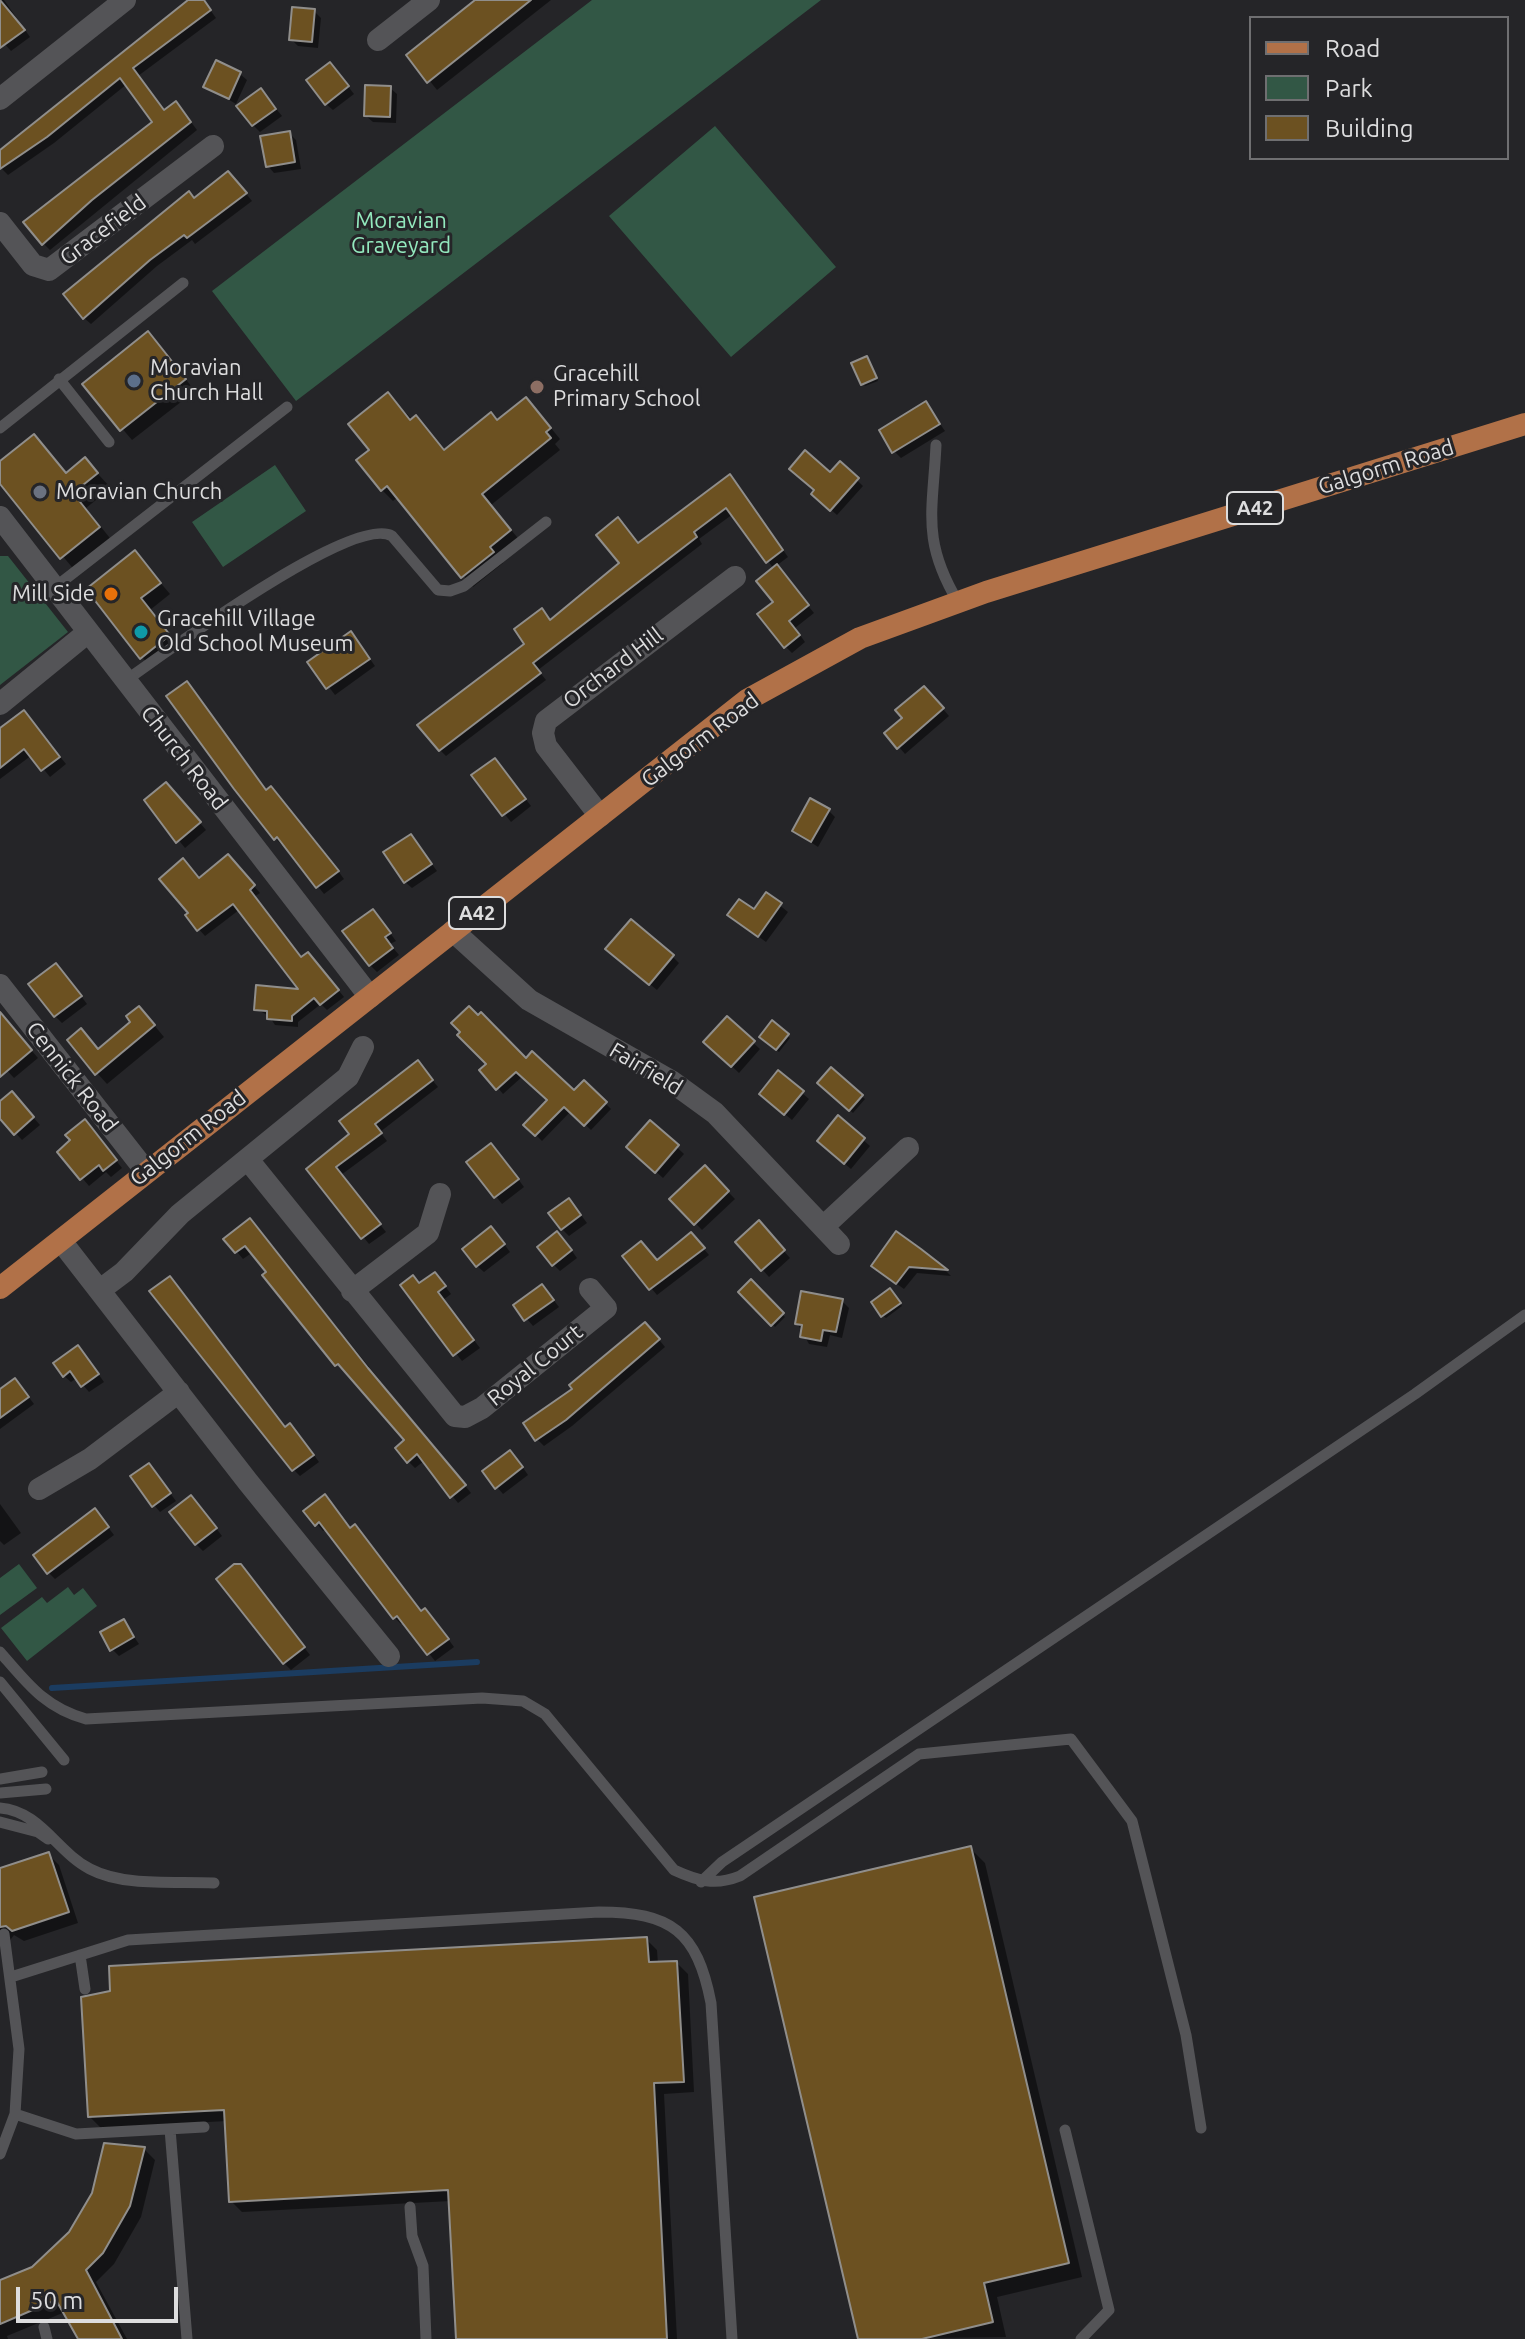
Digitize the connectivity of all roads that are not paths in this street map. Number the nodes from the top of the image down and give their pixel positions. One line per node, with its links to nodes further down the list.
1 (125, 0): 4 (street)
2 (429, 0): 3 (street)
3 (378, 40)
4 (0, 99)
5 (213, 146): 6 (street, Gracefield)
6 (0, 223)
7 (183, 283): 8 (lane)
8 (59, 379): 11 (lane); 12 (lane)
9 (287, 407): 17 (lane)
10 (1525, 424): 18 (main road, Galgorm Road / A42)
11 (0, 428)
12 (109, 442)
13 (936, 445): 18 (lane)
14 (0, 517): 17 (street, Church Road)
15 (546, 522): 20 (lane)
16 (735, 577): 22 (street, Orchard Hill)
17 (54, 589): 19 (street, Church Road)
18 (958, 602): 22 (main road, Galgorm Road / A42)
19 (87, 633): 20 (street, Church Road); 21 (street)
20 (124, 681): 25 (street, Church Road)
21 (0, 704)
22 (600, 816): 23 (main road, Galgorm Road / A42)
23 (453, 931): 25 (main road, Galgorm Road / A42); 31 (street, Fairfield)
24 (0, 985): 29 (street, Cennick Road)
25 (370, 997): 29 (main road, Galgorm Road / A42)
26 (363, 1047): 28 (street)
27 (908, 1148): 31 (street)
28 (249, 1161): 36 (street); 37 (street, Royal Court)
29 (145, 1170): 32 (main road, Galgorm Road / A42)
30 (440, 1194): 37 (street)
31 (823, 1227): 33 (street, Fairfield)
32 (61, 1241): 34 (main road, Galgorm Road / A42); 36 (street)
33 (839, 1244)
34 (0, 1288)
35 (590, 1289): 37 (street, Royal Court)
36 (100, 1290): 39 (street)
37 (352, 1291)
38 (1525, 1315): 52 (lane)
39 (179, 1392): 40 (street); 42 (street)
40 (39, 1489)
41 (0, 1652): 52 (lane)
42 (389, 1656)
43 (0, 1682): 44 (lane)
44 (64, 1760)
45 (42, 1772): 46 (lane)
46 (0, 1779)
47 (46, 1789): 48 (lane)
48 (0, 1793)
49 (0, 1808): 51 (lane)
50 (0, 1822): 51 (lane)
51 (59, 1846): 53 (lane)
52 (701, 1882): 60 (lane)
53 (214, 1883)
54 (4, 1934): 56 (lane)
55 (80, 1955): 56 (lane); 57 (lane); 67 (lane)
56 (11, 1977): 58 (lane)
57 (85, 1989)
58 (15, 2114): 61 (lane); 63 (lane)
59 (204, 2127): 61 (lane)
60 (1201, 2128)
61 (170, 2129): 65 (lane)
62 (1065, 2130): 68 (lane)
63 (0, 2154)
64 (410, 2207): 66 (lane)
65 (187, 2339)
66 (426, 2339)
67 (732, 2339)
68 (1081, 2339)

